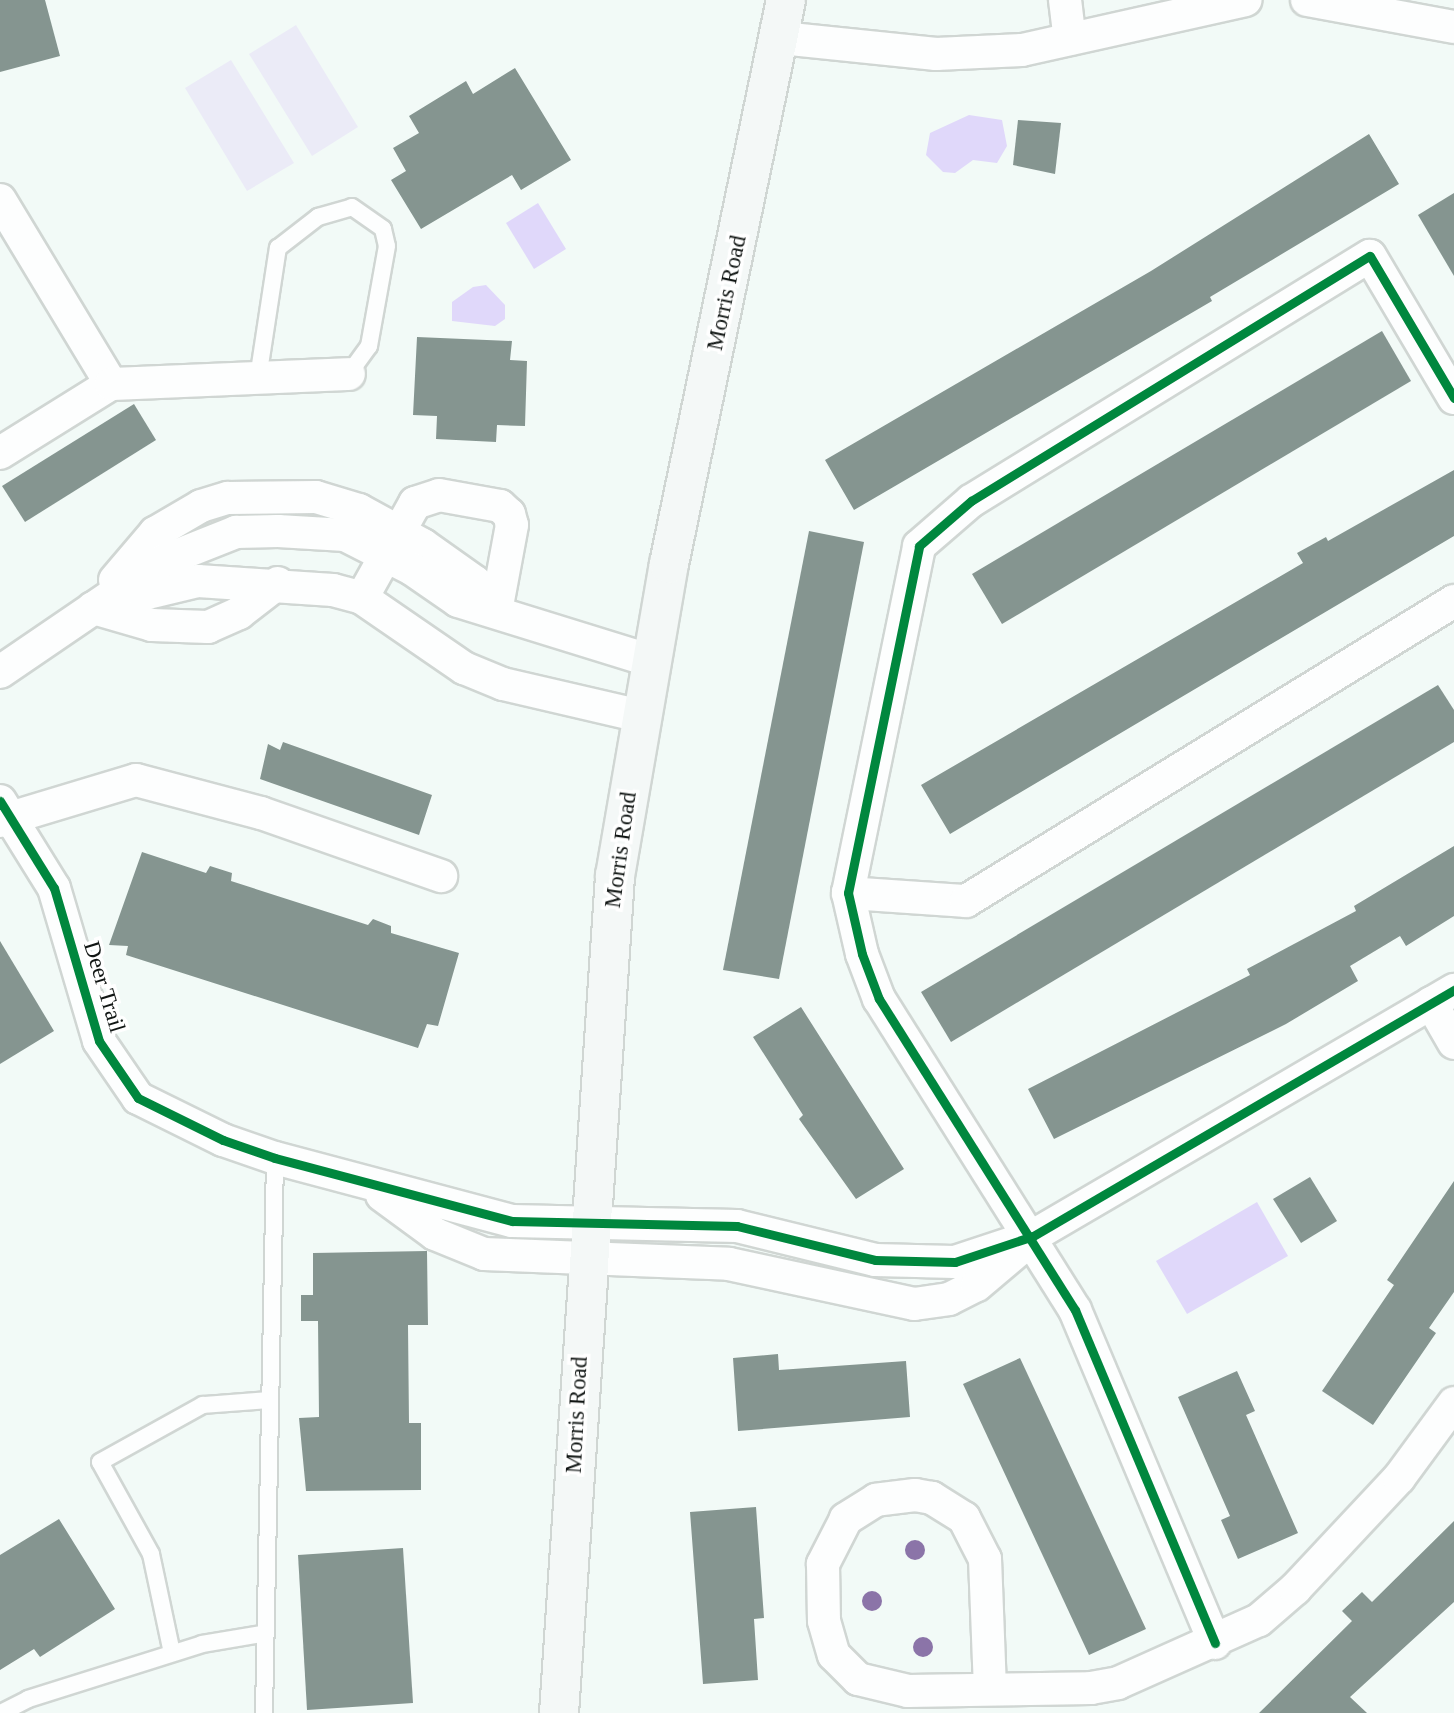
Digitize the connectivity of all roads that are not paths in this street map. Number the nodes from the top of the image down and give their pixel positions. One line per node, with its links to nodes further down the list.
1 (786, 0): 6 (street, Morris Road)
2 (1065, 0): 7 (street)
3 (1245, 0): 7 (street)
4 (1307, 0): 5 (street)
5 (1454, 27)
6 (781, 38): 7 (street); 20 (street, Morris Road)
7 (1070, 39)
8 (0, 200): 11 (street)
9 (349, 374): 10 (street); 10 (lane)
10 (258, 378): 11 (street)
11 (111, 384): 13 (street)
12 (1454, 398): 25 (street)
13 (0, 453)
14 (390, 541): 16 (street); 18 (street); 19 (street); 19 (street)
15 (278, 583): 16 (street); 18 (street); 18 (street)
16 (362, 598): 22 (street)
17 (1454, 601): 25 (street)
18 (91, 608): 21 (street)
19 (496, 611): 20 (street)
20 (652, 661): 22 (street, Morris Road)
21 (0, 672)
22 (641, 716): 30 (street, Morris Road)
23 (3, 813): 24 (street); 28 (street, Deer Trail)
24 (441, 876)
25 (848, 893): 31 (street)
26 (1443, 997): 27 (street); 31 (street)
27 (1454, 1042)
28 (275, 1158): 29 (street, Deer Trail); 33 (lane)
29 (364, 1182): 30 (street, Deer Trail); 32 (street)
30 (589, 1223): 31 (street, Deer Trail); 32 (street, Morris Road)
31 (1033, 1236): 32 (street); 36 (street)
32 (586, 1262): 41 (street, Morris Road)
33 (268, 1400): 35 (lane); 37 (lane)
34 (1454, 1403): 36 (street)
35 (262, 1634): 37 (lane); 40 (lane)
36 (1215, 1643): 38 (street)
37 (172, 1653): 39 (lane)
38 (990, 1689): 38 (street)
39 (2, 1713)
40 (264, 1713)
41 (559, 1713)

